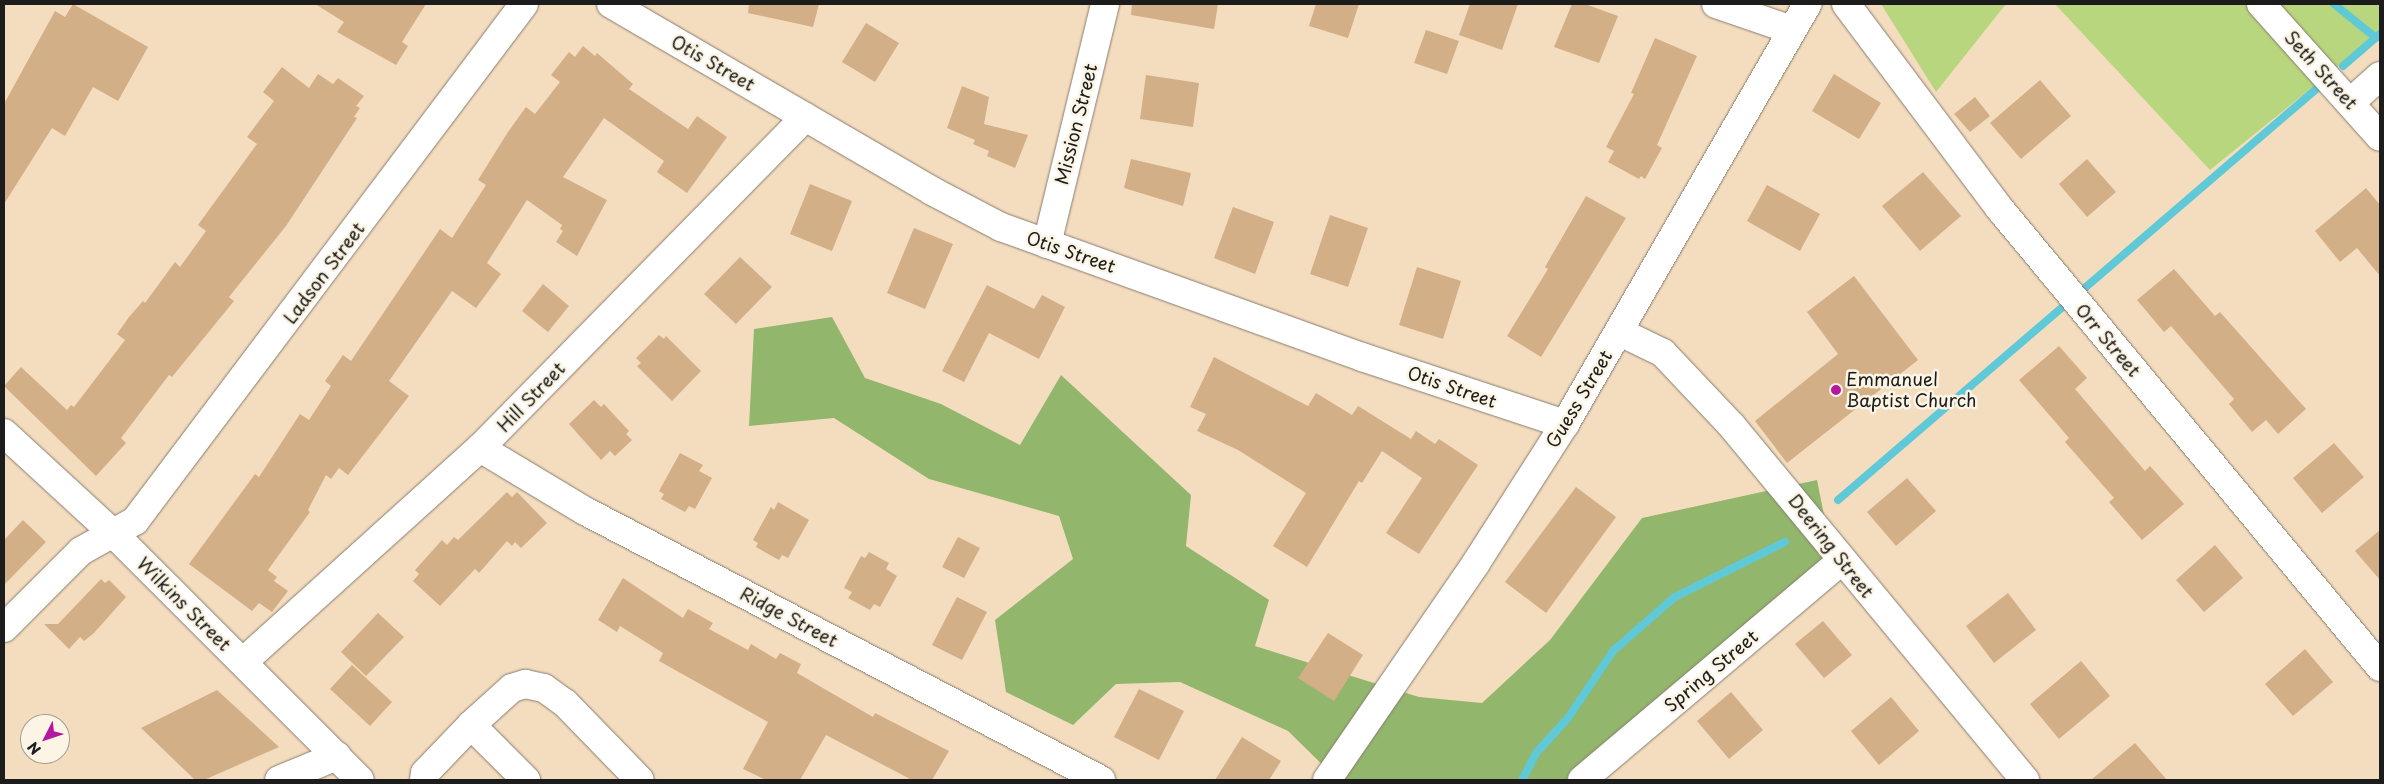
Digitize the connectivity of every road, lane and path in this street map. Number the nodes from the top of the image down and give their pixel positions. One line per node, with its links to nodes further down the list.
1 (524, 4): 18 (street, Ladson Street)
2 (611, 4): 11 (street, Otis Street)
3 (1105, 4): 13 (street, Mission Street)
4 (1716, 4): 8 (street)
5 (1807, 4): 8 (street, Guess Street)
6 (1846, 4): 22 (street, Orr Street)
7 (2261, 4): 10 (street, Seth Street)
8 (1792, 30): 14 (street, Guess Street)
9 (2380, 76): 10 (street)
10 (2351, 102): 12 (street, Seth Street)
11 (805, 117): 13 (street, Otis Street); 17 (street, Hill Street)
12 (2380, 137)
13 (1047, 244): 15 (street, Otis Street)
14 (1620, 332): 15 (street, Guess Street); 19 (street, Deering Street)
15 (1565, 424): 31 (street, Guess Street)
16 (4, 433): 18 (street, Wilkins Street)
17 (480, 448): 21 (street, Hill Street); 30 (street, Ridge Street)
18 (115, 535): 20 (street, Ladson Street); 21 (street, Wilkins Street)
19 (1841, 561): 32 (street, Spring Street); 33 (street, Deering Street)
20 (4, 628)
21 (243, 662): 24 (street, Wilkins Street)
22 (2380, 667)
23 (471, 725): 27 (street); 28 (street); 29 (street)
24 (336, 756): 25 (street); 26 (street, Wilkins Street)
25 (279, 780)
26 (360, 780)
27 (424, 780)
28 (526, 780)
29 (640, 780)
30 (1101, 780)
31 (1327, 780)
32 (1582, 780)
33 (2025, 780)

